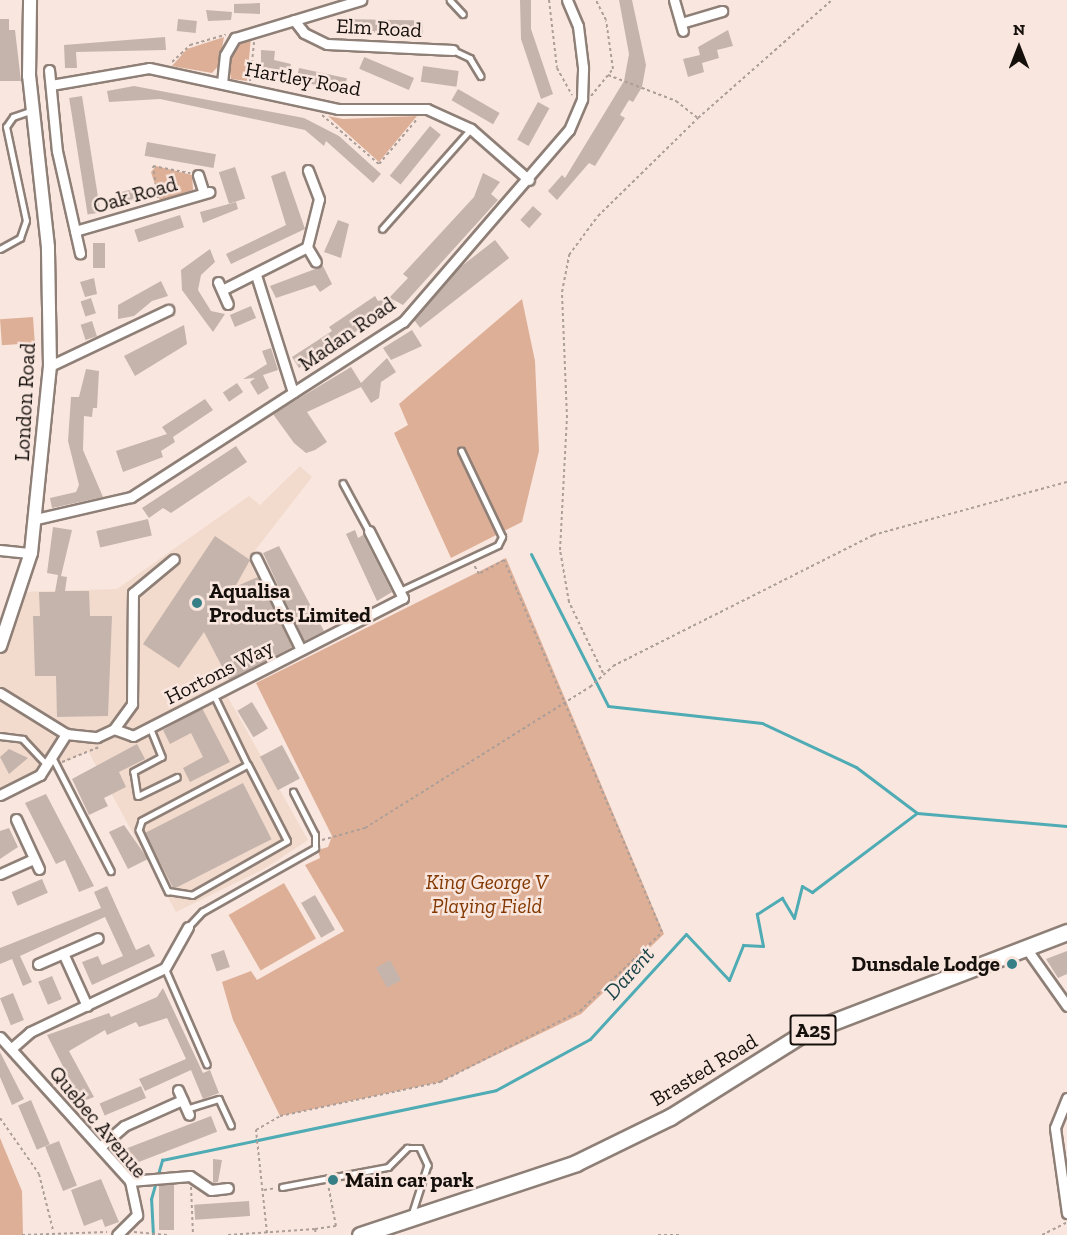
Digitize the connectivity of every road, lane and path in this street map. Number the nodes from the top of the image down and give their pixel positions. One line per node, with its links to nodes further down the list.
1 (30, 0): 25 (street, London Road)
2 (361, 0): 11 (street)
3 (450, 0): 10 (lane)
4 (549, 0): 22 (path)
5 (567, 0): 22 (street, Madan Road)
6 (596, 0): 17 (path)
7 (674, 0): 9 (street)
8 (832, 0): 26 (path)
9 (722, 11)
10 (463, 14)
11 (294, 20): 12 (street); 14 (street, Elm Road)
12 (255, 30): 13 (street); 21 (path)
13 (245, 33): 16 (path); 19 (street)
14 (453, 50): 18 (lane)
15 (49, 70): 20 (street)
16 (170, 71): 19 (street, Hartley Road); 20 (street, Hartley Road)
17 (608, 75): 22 (path); 26 (path)
18 (481, 76)
19 (222, 83): 21 (street, Hartley Road)
20 (51, 85): 28 (street)
21 (249, 89): 23 (street, Hartley Road)
22 (582, 99): 32 (street, Madan Road)
23 (306, 102): 24 (street, Hartley Road); 24 (path)
24 (427, 109): 27 (street, Hartley Road)
25 (32, 111): 29 (street, London Road); 37 (lane)
26 (698, 118): 59 (path)
27 (471, 129): 32 (street, Hartley Road); 34 (lane)
28 (57, 151): 29 (street); 35 (street)
29 (36, 156): 43 (street, London Road)
30 (308, 170): 36 (street)
31 (198, 176): 33 (street, Oak Road); 33 (path)
32 (529, 180): 44 (street, Madan Road)
33 (160, 207): 35 (street, Oak Road)
34 (382, 229)
35 (75, 231): 38 (street)
36 (307, 247): 39 (street); 40 (street)
37 (0, 249)
38 (80, 254)
39 (316, 262)
40 (256, 275): 41 (street); 44 (street)
41 (228, 303)
42 (168, 310): 43 (street)
43 (50, 366): 48 (street, London Road)
44 (293, 392): 48 (street, Madan Road)
45 (461, 451): 54 (lane)
46 (1067, 482): 59 (path)
47 (343, 483): 49 (lane)
48 (36, 519): 51 (street, London Road)
49 (369, 531): 55 (street)
50 (0, 550): 51 (street)
51 (30, 553): 56 (street, London Road)
52 (256, 558): 58 (street)
53 (174, 559): 64 (street)
54 (471, 559): 55 (lane); 62 (path)
55 (402, 594): 58 (street, Hortons Way)
56 (5, 622): 57 (street, London Road)
57 (0, 646)
58 (301, 650): 61 (street, Hortons Way)
59 (603, 673): 62 (path)
60 (0, 693): 65 (street)
61 (214, 695): 63 (street, Hortons Way); 69 (lane)
62 (565, 703): 74 (path); 102 (path)
63 (150, 727): 64 (street, Hortons Way); 70 (lane)
64 (114, 729): 65 (street, Hortons Way)
65 (66, 734): 68 (street)
66 (0, 736): 68 (lane)
67 (110, 743): 68 (path)
68 (52, 763): 72 (street); 77 (lane)
69 (248, 765): 69 (lane)
70 (177, 777)
71 (293, 792): 74 (lane)
72 (0, 795)
73 (16, 819): 75 (street)
74 (317, 842): 79 (lane)
75 (34, 859): 76 (street); 78 (street)
76 (39, 869)
77 (111, 871)
78 (0, 874)
79 (188, 927): 85 (street)
80 (1067, 932): 82 (main road, Brasted Road / A25)
81 (98, 938): 83 (street)
82 (1026, 948): 87 (street); 104 (main road, Brasted Road / A25)
83 (63, 953): 84 (street); 86 (street)
84 (38, 964)
85 (165, 968): 86 (street); 90 (lane)
86 (87, 1006): 89 (street)
87 (1067, 1006)
88 (0, 1037): 89 (street, Quebec Avenue)
89 (13, 1047): 96 (street, Quebec Avenue)
90 (207, 1064)
91 (178, 1090): 93 (street)
92 (1067, 1098): 103 (street)
93 (186, 1108): 95 (lane); 96 (street)
94 (0, 1118): 107 (path)
95 (231, 1125)
96 (100, 1147): 99 (street, Quebec Avenue)
97 (190, 1176): 99 (street); 101 (street); 112 (path)
98 (327, 1179): 100 (lane); 104 (lane); 106 (path)
99 (130, 1181): 108 (street, Quebec Avenue)
100 (282, 1187): 102 (path)
101 (228, 1188)
102 (262, 1190): 109 (path)
103 (1067, 1213)
104 (413, 1217): 115 (main road, Brasted Road / A25)
105 (1067, 1222): 118 (path)
106 (315, 1229): 109 (path); 114 (path)
107 (53, 1231): 108 (path); 110 (path)
108 (120, 1233): 111 (path)
109 (267, 1233): 113 (path)
110 (22, 1235)
111 (170, 1235)
112 (194, 1235)
113 (228, 1235)
114 (316, 1235)
115 (360, 1235)
116 (658, 1235): 117 (path)
117 (682, 1235)
118 (1042, 1235)

